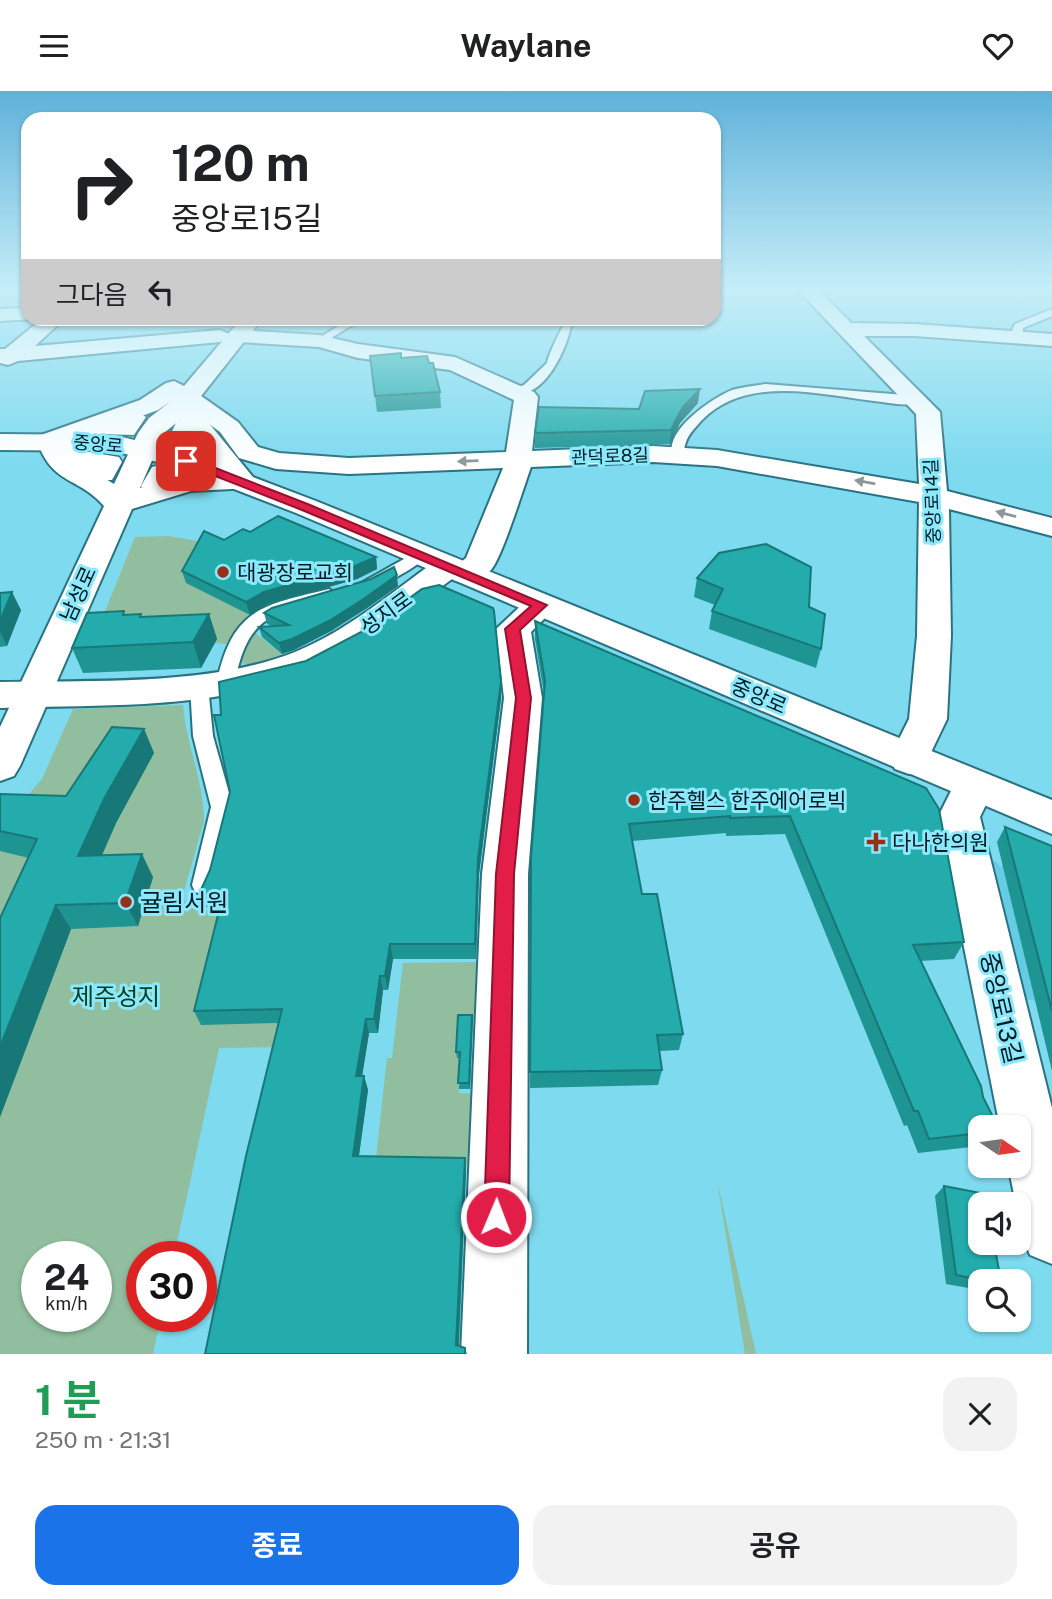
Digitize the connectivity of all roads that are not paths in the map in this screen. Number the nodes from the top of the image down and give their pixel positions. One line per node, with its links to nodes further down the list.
1 (69, 348): 6 (street)
2 (222, 348): 10 (street, 남성로)
3 (346, 348): 8 (street)
4 (559, 348): 8 (lane)
5 (864, 348): 9 (street, 중앙로14길)
6 (4, 356): 7 (street)
7 (0, 381)
8 (519, 391): 15 (street)
9 (918, 400): 14 (lane); 17 (street, 중앙로14길)
10 (185, 401): 11 (street); 13 (street, 남성로); 15 (street, 관덕로8길, one-way to 10); 16 (street)
11 (50, 441): 12 (street, 중앙로); 13 (street, 중앙로); 18 (street)
12 (0, 442)
13 (145, 444): 16 (street, 중앙로); 18 (street, 남성로)
14 (678, 454): 15 (street, 관덕로8길); 17 (street, 관덕로8길, one-way to 14)
15 (520, 459): 20 (street)
16 (243, 482): 18 (street); 20 (street, 중앙로)
17 (932, 494): 19 (street, 관덕로8길, one-way to 17); 24 (street, 중앙로14길)
18 (118, 504): 23 (street, 남성로)
19 (1052, 527)
20 (445, 565): 21 (street, 중앙로); 22 (street, 성지로); 22 (lane)
21 (540, 605): 24 (street, 중앙로); 30 (street)
22 (213, 684): 23 (street, 성지로); 28 (lane)
23 (17, 694): 25 (street, 남성로)
24 (909, 759): 26 (street, 중앙로)
25 (0, 766)
26 (974, 786): 27 (street, 중앙로); 29 (street, 중앙로13길)
27 (1052, 818)
28 (203, 885)
29 (1052, 1233)
30 (494, 1354)

